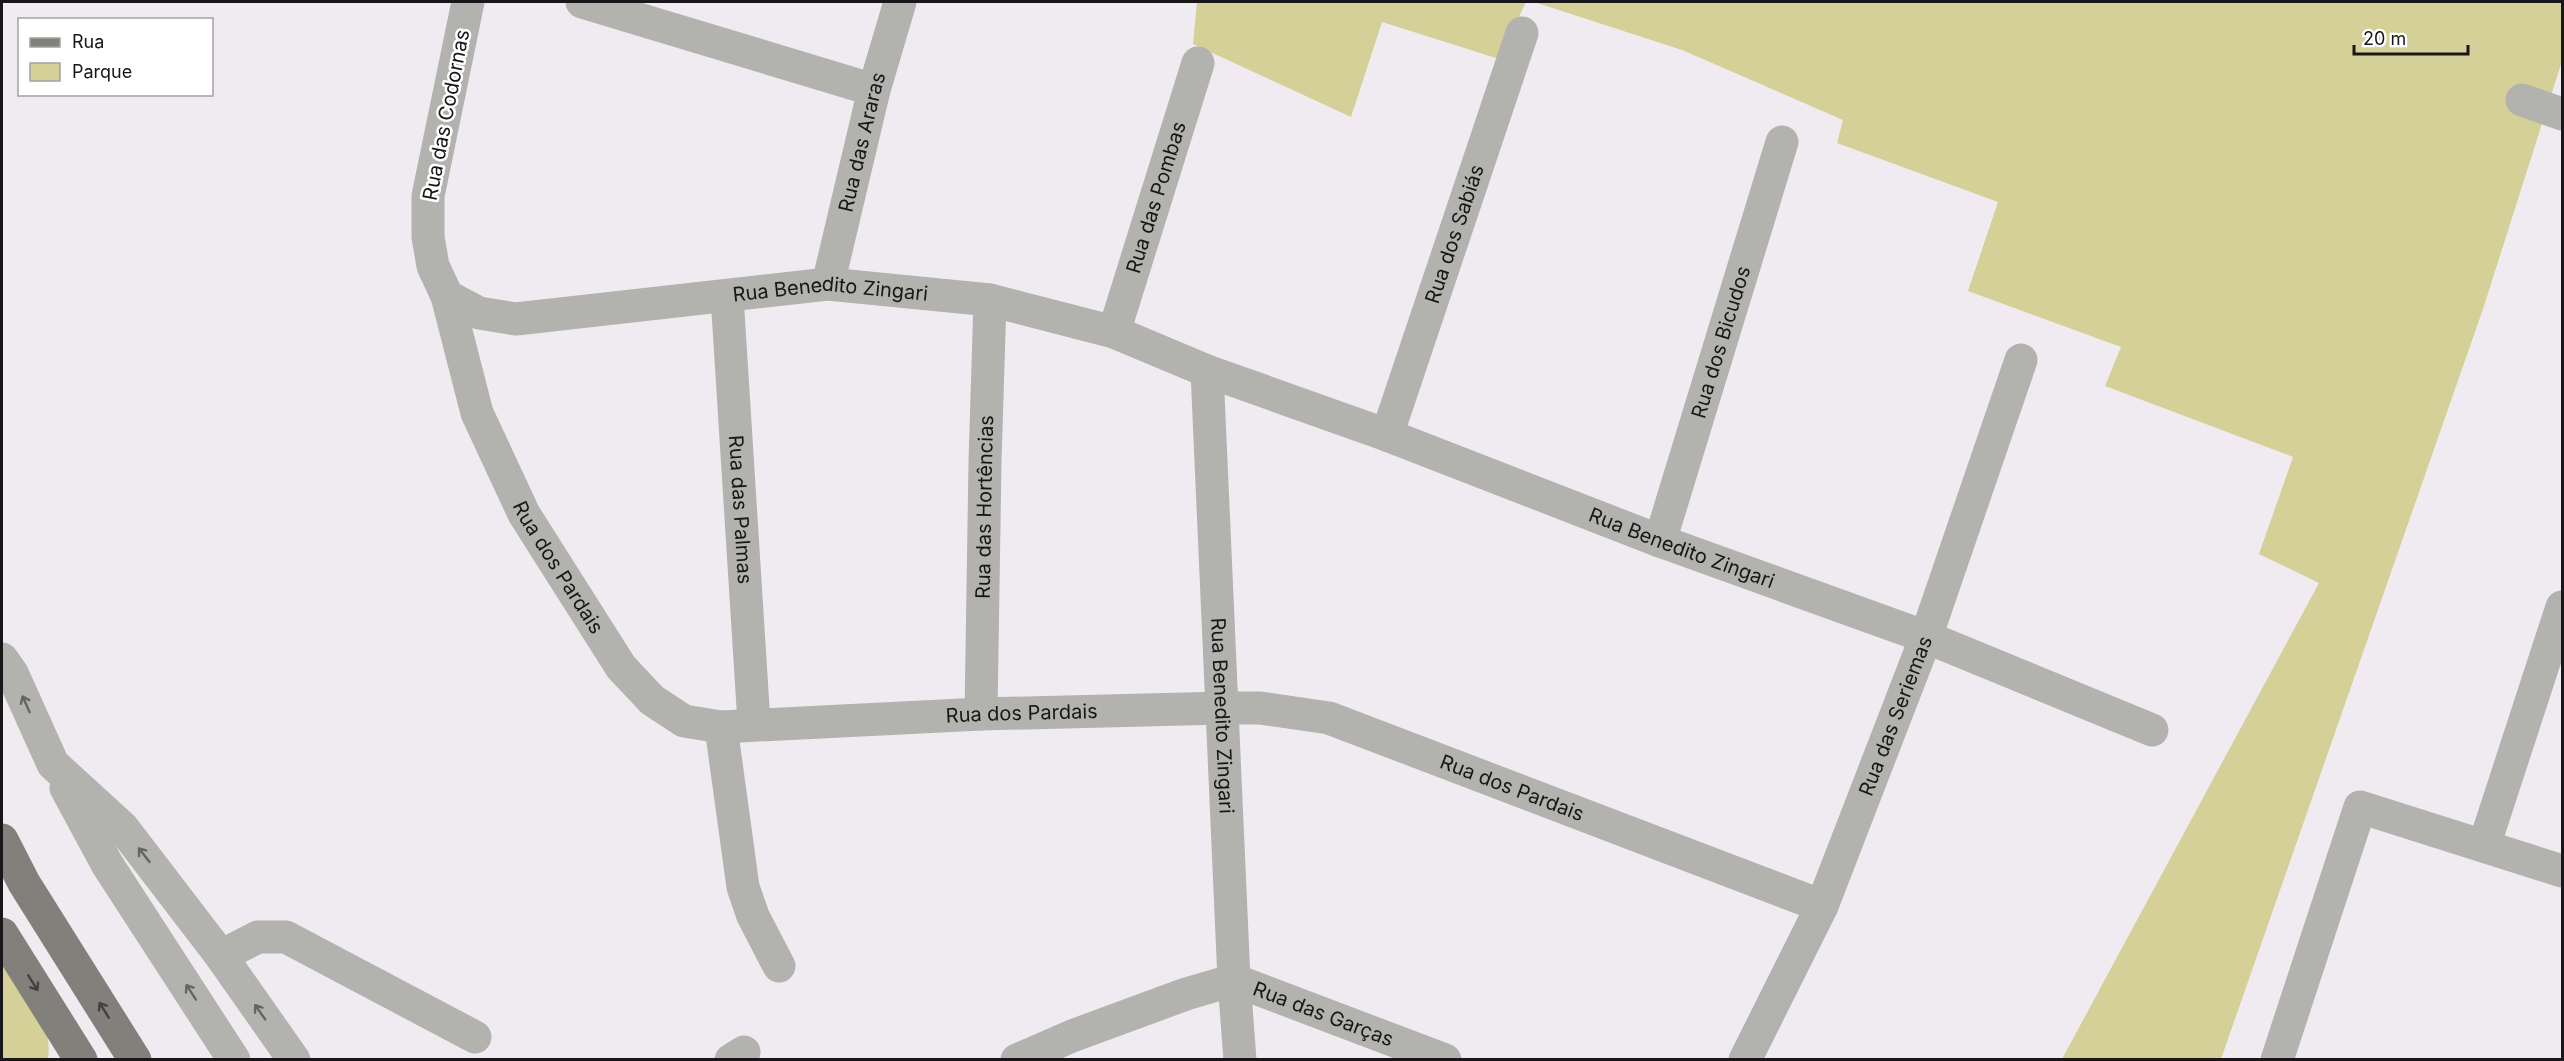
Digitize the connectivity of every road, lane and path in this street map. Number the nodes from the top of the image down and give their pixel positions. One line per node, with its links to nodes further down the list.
1 (468, 2): 12 (street, Rua das Codornas)
2 (582, 2): 6 (street)
3 (900, 2): 6 (street, Rua das Araras)
4 (1522, 33): 17 (street, Rua dos Sabiás)
5 (1198, 63): 14 (street, Rua das Pombas)
6 (874, 90): 10 (street, Rua das Araras)
7 (2523, 100): 8 (street)
8 (2562, 114)
9 (1782, 142): 18 (street, Rua dos Bicudos)
10 (828, 284): 11 (street, Rua Benedito Zingari); 13 (street, Rua Benedito Zingari)
11 (727, 296): 12 (street, Rua Benedito Zingari); 24 (street, Rua das Palmas)
12 (447, 297): 25 (street, Rua dos Pardais)
13 (990, 300): 14 (street, Rua Benedito Zingari); 23 (street, Rua das Hortências)
14 (1114, 332): 16 (street, Rua Benedito Zingari)
15 (2021, 360): 20 (street, Rua das Seriemas)
16 (1207, 371): 17 (street, Rua Benedito Zingari); 22 (street, Rua Benedito Zingari)
17 (1387, 435): 18 (street, Rua Benedito Zingari)
18 (1660, 540): 20 (street, Rua Benedito Zingari)
19 (2562, 607): 29 (street)
20 (1926, 637): 26 (street, Rua Benedito Zingari); 31 (street, Rua das Seriemas)
21 (2, 658): 27 (street, one-way to 21)
22 (1224, 708): 23 (street, Rua dos Pardais); 31 (street, Rua dos Pardais); 35 (street, Rua Benedito Zingari)
23 (981, 714): 24 (street, Rua dos Pardais)
24 (754, 723): 25 (street, Rua dos Pardais)
25 (721, 727): 34 (street)
26 (2152, 730)
27 (53, 764): 33 (street, one-way to 27); 39 (street, one-way to 27)
28 (2, 840): 38 (main road, one-way to 28)
29 (2484, 846): 30 (street); 45 (street)
30 (2562, 871)
31 (1822, 906): 44 (street, Rua das Seriemas)
32 (2, 934): 37 (main road, one-way to 37)
33 (221, 956): 36 (street); 40 (street, one-way to 33)
34 (779, 966)
35 (1234, 980): 41 (street); 42 (street, Rua Benedito Zingari); 43 (street, Rua das Garças)
36 (475, 1037)
37 (81, 1059)
38 (135, 1059)
39 (234, 1059)
40 (294, 1059)
41 (1017, 1059)
42 (1240, 1059)
43 (1445, 1059)
44 (1745, 1059)
45 (2277, 1059)

